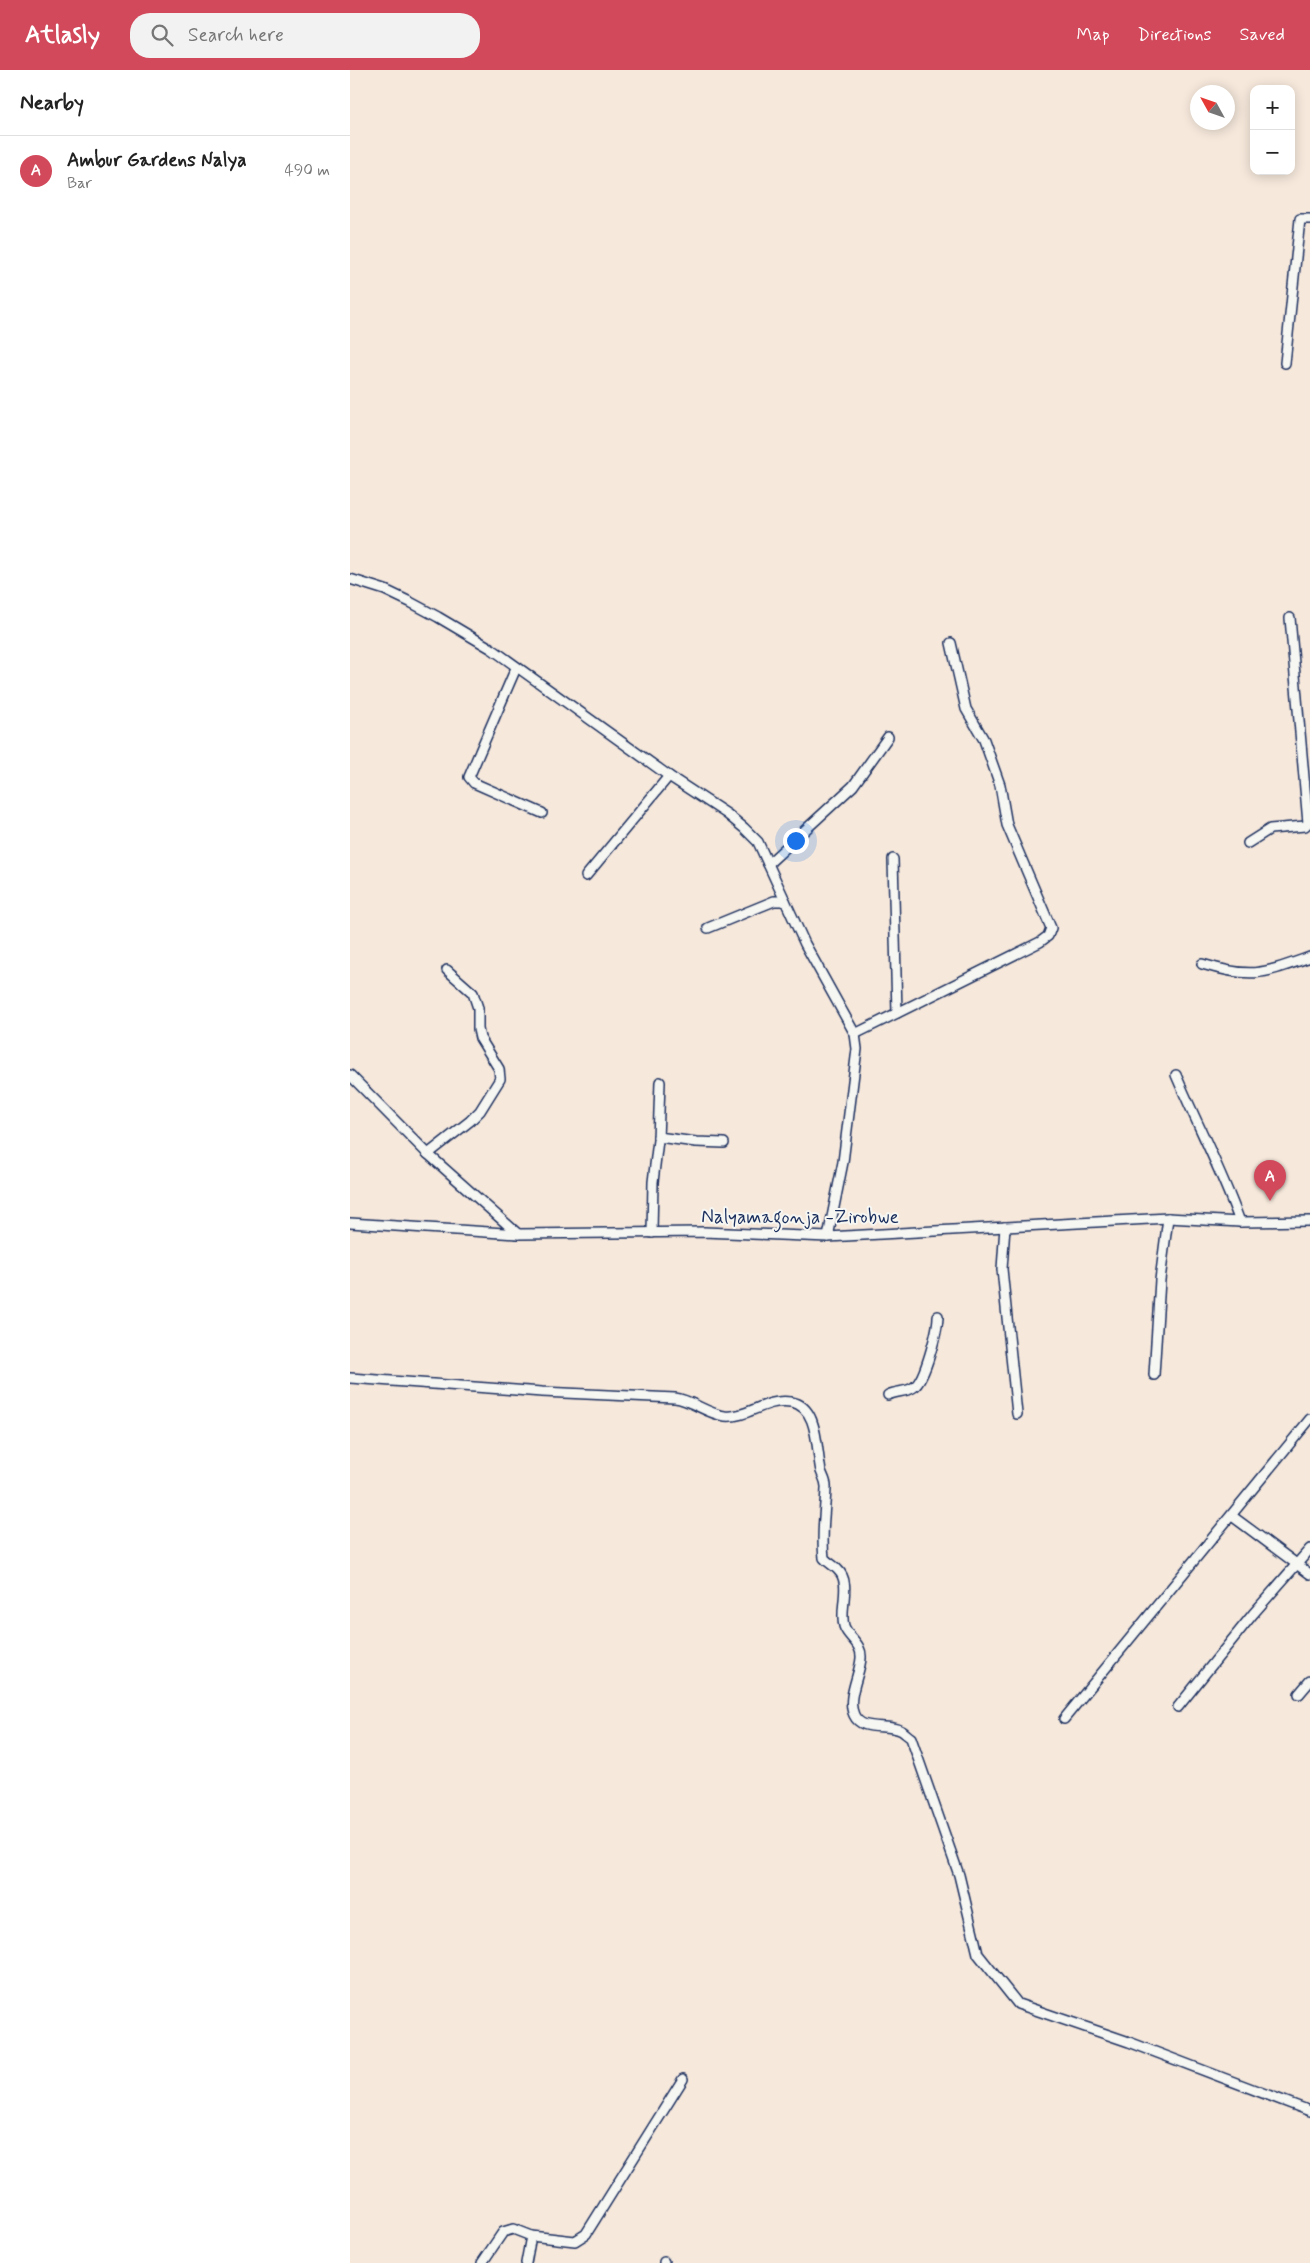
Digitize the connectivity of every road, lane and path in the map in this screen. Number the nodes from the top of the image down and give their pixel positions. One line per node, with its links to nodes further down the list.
1 (1310, 219): 2 (street)
2 (1286, 363)
3 (350, 579): 6 (street)
4 (1290, 618): 9 (street)
5 (952, 643): 20 (street)
6 (516, 668): 8 (street); 10 (street)
7 (888, 737): 13 (street)
8 (669, 776): 13 (street); 14 (street)
9 (1309, 803): 11 (street)
10 (542, 813)
11 (1248, 843)
12 (893, 859): 20 (street)
13 (768, 864): 15 (street)
14 (586, 876)
15 (785, 901): 16 (street); 21 (street)
16 (708, 928)
17 (1310, 957): 18 (street)
18 (1202, 964)
19 (447, 970): 27 (street)
20 (897, 1013): 21 (street)
21 (855, 1034): 35 (street)
22 (350, 1075): 27 (street)
23 (1176, 1075): 30 (street)
24 (660, 1082): 25 (street)
25 (658, 1137): 26 (street); 33 (street)
26 (724, 1143)
27 (428, 1154): 34 (street)
28 (1168, 1218): 30 (street, Nalyamagonja -Zirobwe); 32 (street, Nalyamagonja -Zirobwe); 37 (street)
29 (1310, 1221): 30 (street, Nalyamagonja -Zirobwe)
30 (1240, 1222)
31 (350, 1223): 34 (street, Nalyamagonja -Zirobwe)
32 (1005, 1227): 35 (street, Nalyamagonja -Zirobwe); 40 (street)
33 (652, 1233): 34 (street, Nalyamagonja -Zirobwe); 35 (street, Nalyamagonja -Zirobwe)
34 (518, 1234)
35 (828, 1237)
36 (938, 1316): 39 (street)
37 (1154, 1375)
38 (350, 1378): 51 (street)
39 (888, 1395)
40 (1017, 1414)
41 (1310, 1419): 42 (street)
42 (1232, 1516): 44 (street); 49 (street)
43 (1310, 1550): 44 (street)
44 (1298, 1564): 45 (street); 48 (street)
45 (1310, 1574)
46 (1310, 1681): 47 (street)
47 (1299, 1694)
48 (1178, 1707)
49 (1064, 1719)
50 (683, 2079): 52 (street)
51 (1310, 2111)
52 (532, 2236): 53 (street); 54 (street)
53 (482, 2263)
54 (526, 2263)

